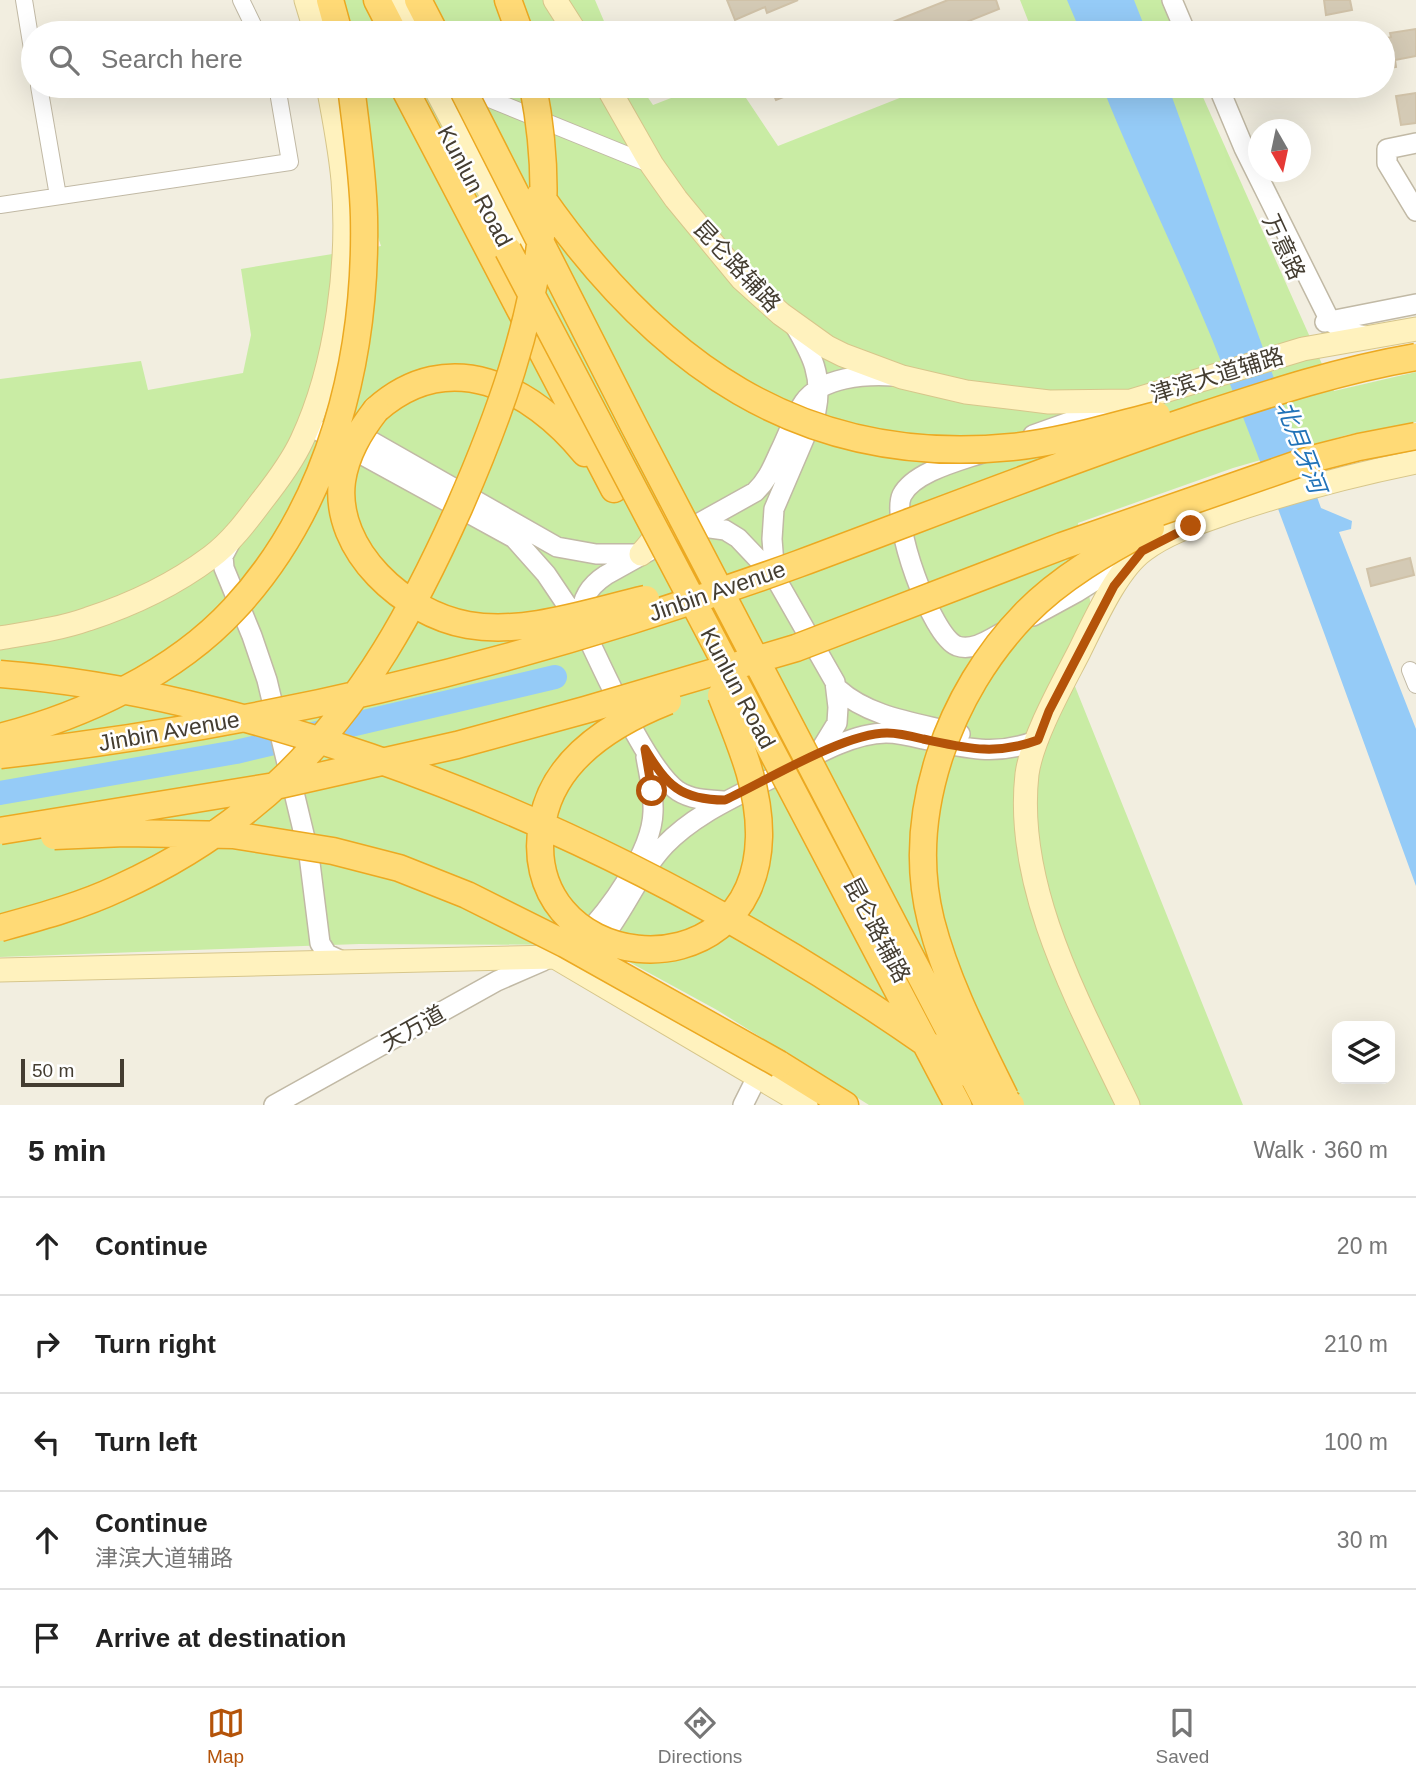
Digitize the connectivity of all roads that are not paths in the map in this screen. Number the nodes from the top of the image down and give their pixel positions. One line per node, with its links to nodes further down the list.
1 (24, 0): 13 (street)
2 (242, 0): 14 (street)
3 (306, 0): 15 (main road)
4 (330, 0): 16 (highway)
5 (361, 0): 17 (highway)
6 (377, 0): 18 (highway)
7 (389, 0): 19 (main road)
8 (508, 0): 22 (highway)
9 (555, 0): 23 (main road)
10 (1172, 0): 24 (street)
11 (1181, 0): 25 (street)
12 (413, 1): 20 (main road); 21 (highway)
13 (27, 21)
14 (252, 21)
15 (312, 21)
16 (336, 21)
17 (371, 21)
18 (388, 21)
19 (400, 21)
20 (416, 21)
21 (427, 21)
22 (516, 21)
23 (568, 21)
24 (1181, 21)
25 (1190, 21)
26 (41, 98): 43 (street)
27 (279, 98): 43 (street)
28 (330, 98): 57 (main road)
29 (352, 98): 77 (highway, bridge)
30 (410, 98): 61 (highway)
31 (427, 98): 100 (highway, Kunlun Road, bridge)
32 (440, 98): 65 (main road)
33 (452, 98): 62 (main road)
34 (466, 98): 103 (highway, Kunlun Road, bridge)
35 (476, 98): 54 (highway, bridge)
36 (489, 98): 42 (street)
37 (535, 98): 88 (highway, bridge)
38 (614, 98): 42 (main road, 昆仑路辅路)
39 (1215, 98): 47 (street, 万意路)
40 (1223, 98): 47 (street, 万意路)
41 (1416, 143): 45 (street)
42 (652, 165): 48 (main road, 昆仑路辅路)
43 (58, 196): 44 (street)
44 (0, 205)
45 (1416, 211)
46 (1416, 304): 47 (street)
47 (1325, 322): 50 (street); 51 (street)
48 (794, 324): 53 (main road, 昆仑路辅路); 55 (street)
49 (1416, 329): 50 (main road, 津滨大道辅路)
50 (1370, 337): 51 (main road, 津滨大道辅路)
51 (1303, 349): 56 (main road, 津滨大道辅路)
52 (1416, 357): 54 (highway, Jinbin Avenue, bridge)
53 (902, 377): 55 (street); 56 (main road, 昆仑路辅路)
54 (1319, 377): 68 (highway, Jinbin Avenue, bridge)
55 (818, 389): 62 (street); 68 (street)
56 (1131, 401): 64 (street)
57 (312, 417): 63 (main road); 65 (street); 69 (street)
58 (1416, 436): 60 (highway, bridge)
59 (1416, 462): 64 (main road)
60 (1230, 486): 71 (highway, bridge); 104 (highway, bridge)
61 (614, 489): 68 (highway, bridge); 76 (highway, bridge)
62 (696, 526): 65 (street); 68 (street)
63 (234, 535): 66 (street); 67 (main road)
64 (1142, 551): 78 (main road)
65 (641, 554): 69 (street)
66 (224, 568): 67 (street); 89 (street, bridge)
67 (193, 569): 70 (main road)
68 (784, 571): 75 (street); 82 (highway, Jinbin Avenue, bridge)
69 (583, 628): 79 (street)
70 (0, 638)
71 (796, 648): 76 (highway, bridge); 86 (highway, bridge)
72 (1410, 670): 74 (street)
73 (0, 674): 104 (highway, bridge)
74 (1416, 685)
75 (838, 689): 80 (street); 81 (street)
76 (721, 695): 99 (highway, bridge)
77 (0, 737)
78 (1038, 740): 80 (street); 83 (main road)
79 (645, 749): 85 (street); 90 (street)
80 (1009, 749): 81 (street); 83 (street)
81 (818, 754): 84 (street); 102 (main road, 昆仑路辅路)
82 (0, 755)
83 (1027, 773): 105 (main road)
84 (765, 782): 85 (street); 101 (main road, 昆仑路辅路)
85 (725, 800): 90 (street)
86 (0, 831)
87 (0, 839): 98 (highway, bridge)
88 (0, 928)
89 (322, 951): 91 (street); 92 (street)
90 (555, 957): 92 (main road); 94 (main road); 95 (street, 天万道)
91 (296, 963): 92 (main road); 93 (main road)
92 (348, 963)
93 (0, 971)
94 (758, 1074): 96 (street); 97 (main road)
95 (274, 1105)
96 (743, 1105)
97 (806, 1105)
98 (845, 1105)
99 (940, 1105)
100 (958, 1105)
101 (969, 1105)
102 (978, 1105)
103 (988, 1105)
104 (1010, 1105)
105 (1128, 1105)

